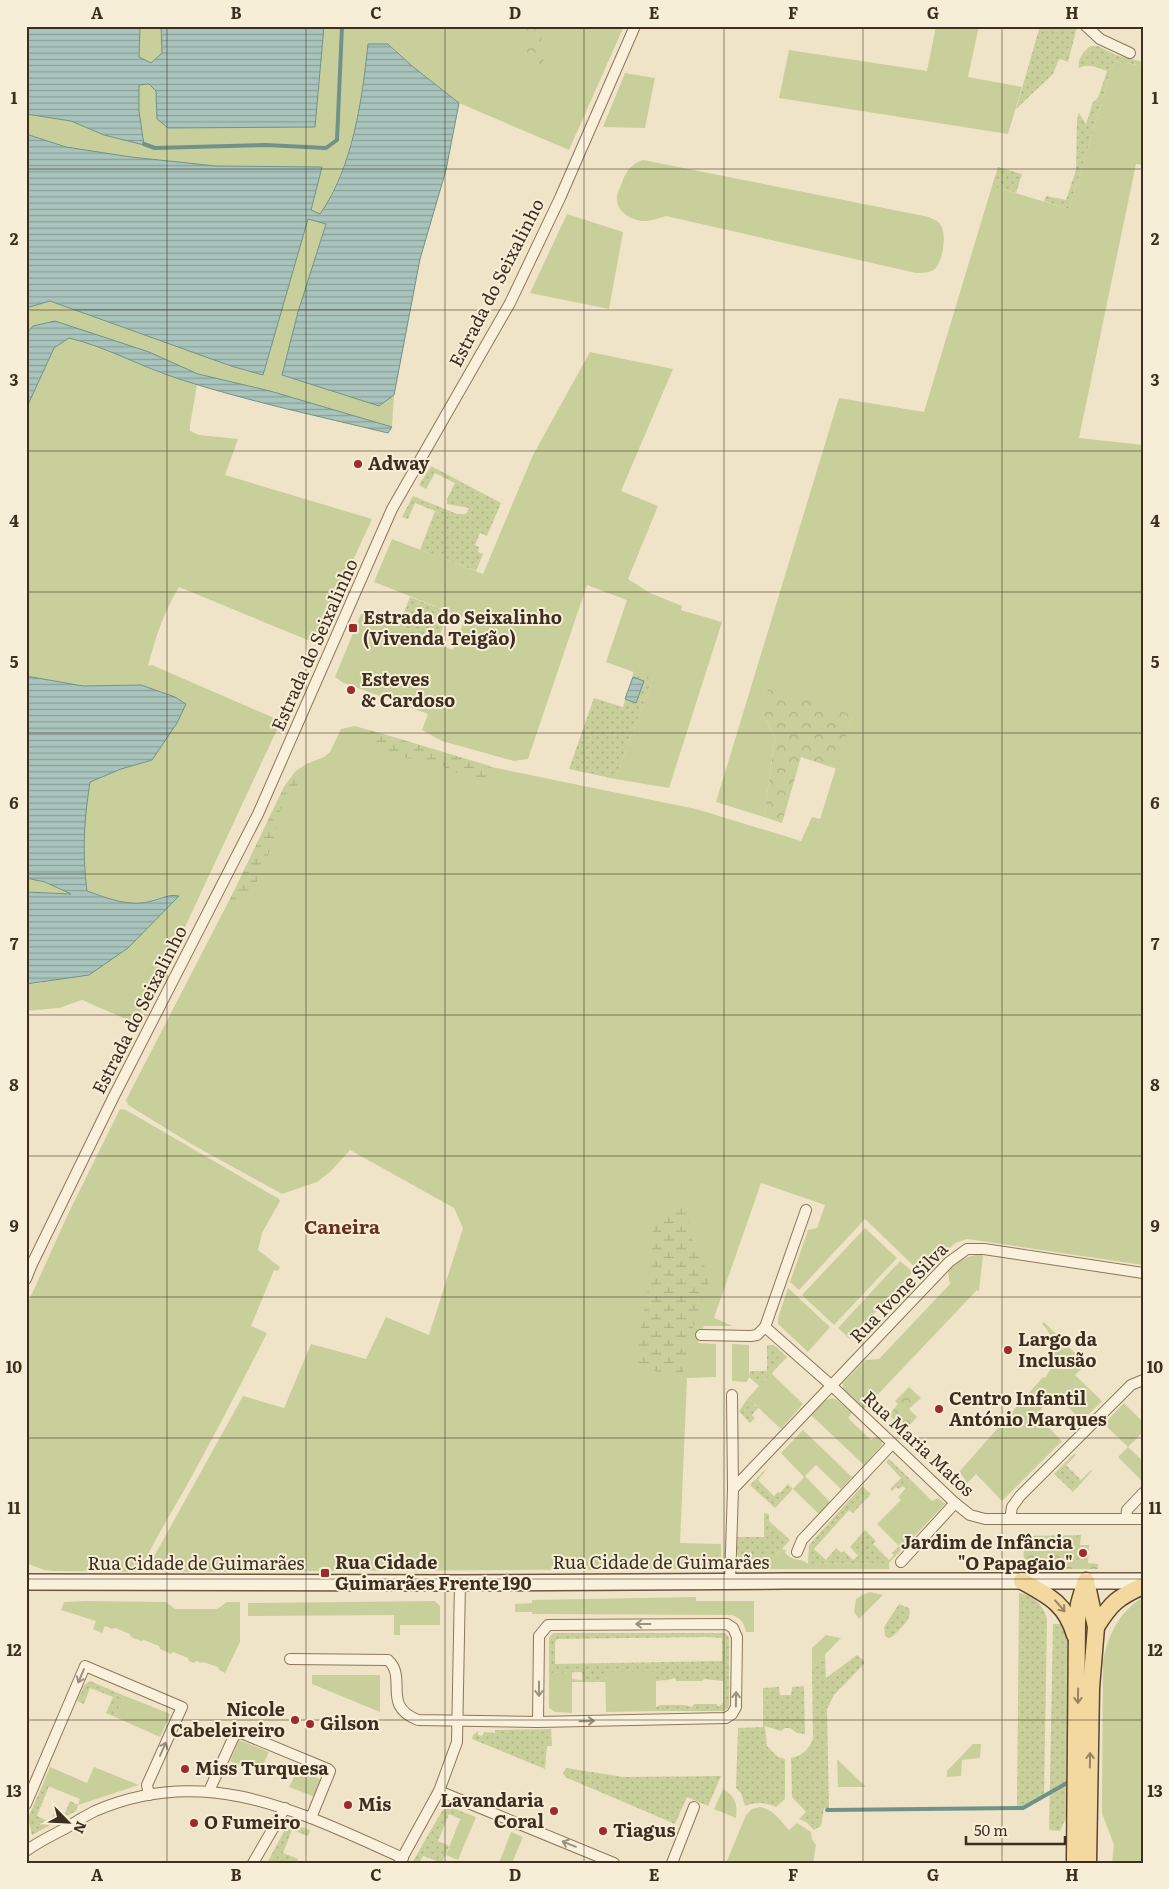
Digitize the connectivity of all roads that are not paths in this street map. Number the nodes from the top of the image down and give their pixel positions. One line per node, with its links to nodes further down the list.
1 (635, 26): 6 (street, Estrada do Seixalinho)
2 (1086, 26): 3 (street)
3 (1130, 53)
4 (806, 1210): 7 (street)
5 (1143, 1273): 10 (street, Rua Ivone Silva)
6 (26, 1279)
7 (766, 1327): 8 (street); 10 (street, Rua Maria Matos)
8 (701, 1335)
9 (1143, 1380): 16 (street)
10 (832, 1386): 12 (street, Rua Maria Matos); 13 (street, Rua Ivone Silva)
11 (732, 1395): 13 (street)
12 (892, 1444): 15 (street, Rua Maria Matos); 19 (street)
13 (733, 1489): 26 (street)
14 (1143, 1493): 17 (street)
15 (955, 1503): 16 (street, Rua Maria Matos); 20 (street)
16 (1010, 1519): 17 (street, Rua Maria Matos)
17 (1126, 1519): 18 (street, Rua Maria Matos)
18 (1143, 1519)
19 (797, 1552)
20 (901, 1562)
21 (26, 1574): 25 (main road)
22 (1022, 1580): 23 (main road, Rua Cidade de Guimarães); 26 (main road, Rua Cidade de Guimarães); 30 (main road, one-way to 30)
23 (1086, 1581): 24 (main road, Rua Cidade de Guimarães); 29 (main road); 30 (main road)
24 (1143, 1581)
25 (33, 1582): 27 (main road, Rua Cidade de Guimarães)
26 (730, 1582): 27 (main road, Rua Cidade de Guimarães)
27 (460, 1583): 32 (street)
28 (1143, 1586): 29 (main road)
29 (1096, 1627): 47 (main road, one-way to 29)
30 (1078, 1647): 46 (main road, one-way to 46)
31 (290, 1659): 32 (street)
32 (459, 1722): 33 (street); 35 (street)
33 (538, 1722): 33 (street, one-way to 33)
34 (209, 1791): 36 (street); 39 (street); 40 (street)
35 (440, 1791): 42 (street); 44 (street, one-way to 35)
36 (149, 1795): 37 (street, one-way to 37); 41 (street)
37 (26, 1804)
38 (694, 1807): 45 (street)
39 (285, 1808): 40 (street); 43 (street)
40 (311, 1818): 42 (street)
41 (27, 1847)
42 (401, 1860)
43 (253, 1863)
44 (614, 1863)
45 (672, 1863)
46 (1075, 1863)
47 (1088, 1863)

